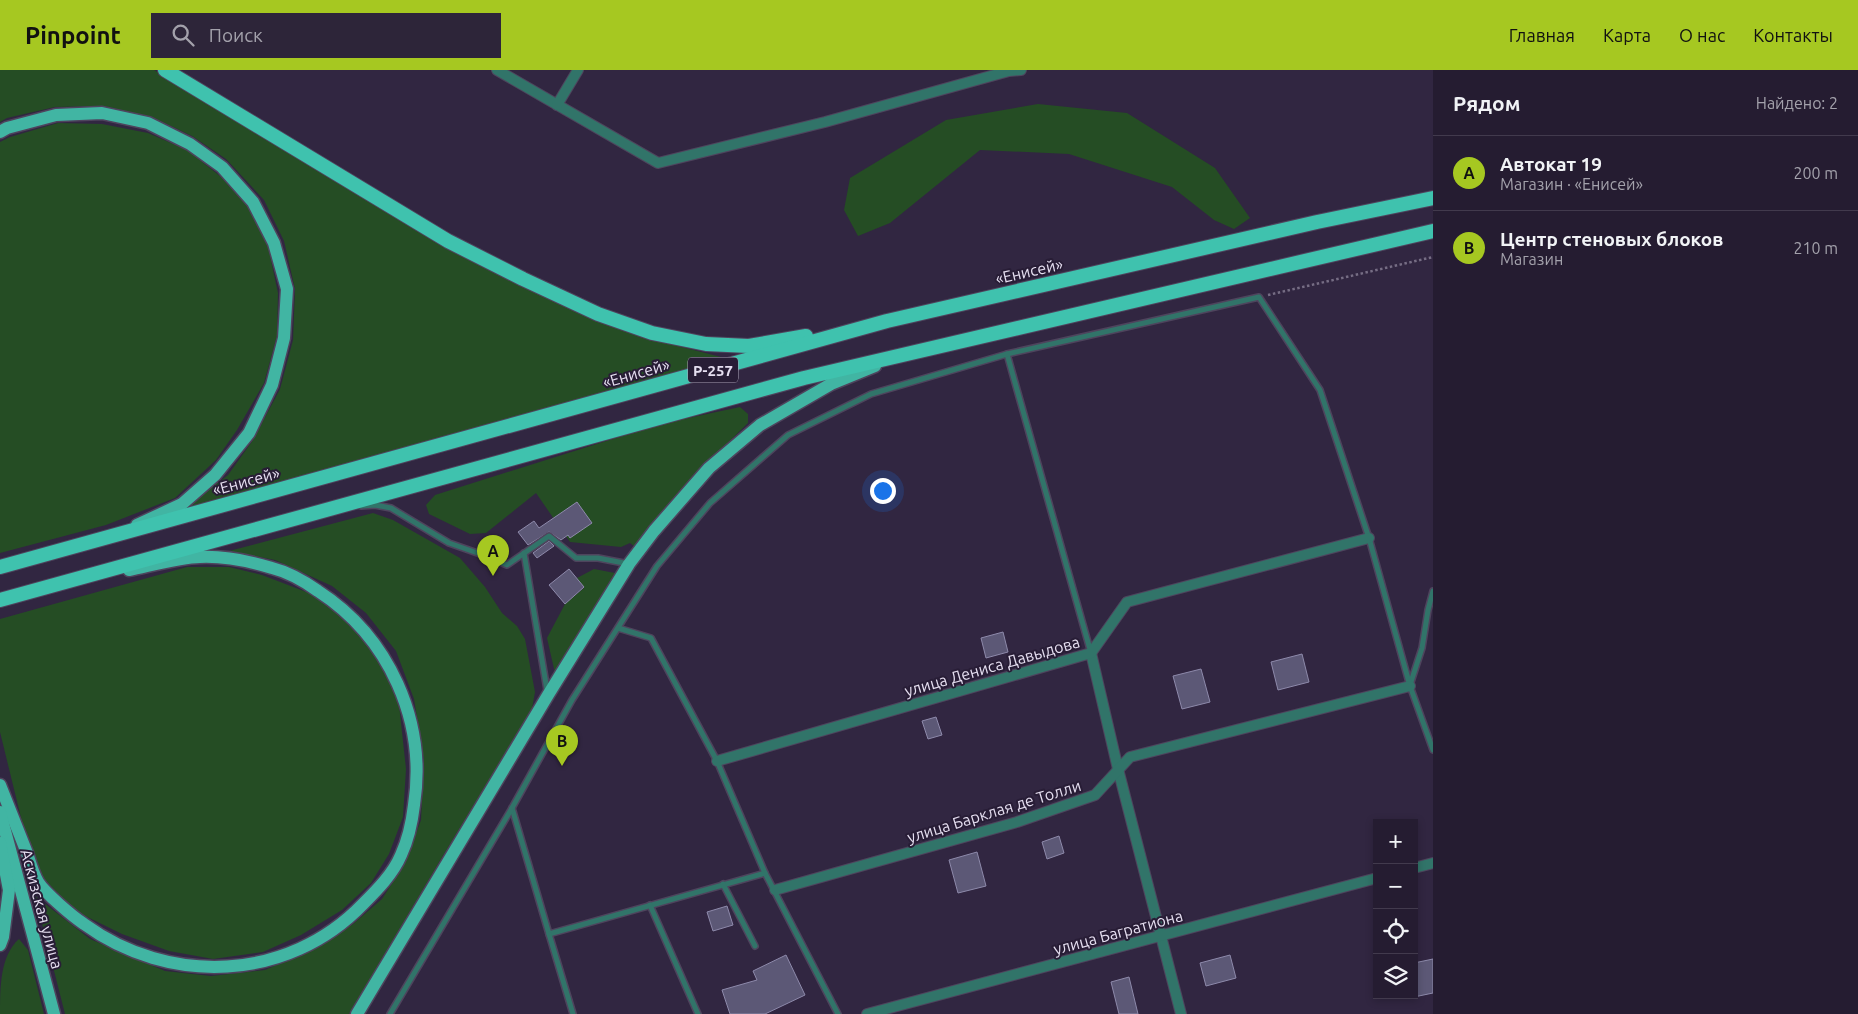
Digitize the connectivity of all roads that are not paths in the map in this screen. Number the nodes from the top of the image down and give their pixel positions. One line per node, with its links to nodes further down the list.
1 (165, 70): 10 (highway)
2 (497, 70): 6 (street)
3 (578, 70): 6 (street)
4 (1022, 70): 5 (street)
5 (1009, 71): 6 (street)
6 (557, 105)
7 (0, 132): 14 (main road)
8 (1433, 198): 10 (highway, «Енисей» / Р-257)
9 (1433, 230): 11 (highway, Р-257)
10 (888, 321): 14 (highway, «Енисей» / Р-257)
11 (912, 351): 13 (highway, Р-257); 17 (main road)
12 (1007, 354): 15 (lane); 22 (lane); 23 (lane)
13 (340, 507): 16 (lane); 19 (highway, Р-257)
14 (110, 537): 18 (highway, «Енисей» / Р-257)
15 (1369, 538): 23 (street, улица Дениса Давыдова); 24 (lane)
16 (524, 553): 17 (lane); 25 (lane)
17 (629, 564): 25 (main road)
18 (0, 567)
19 (65, 583): 21 (highway, Р-257); 29 (main road)
20 (1433, 592): 24 (lane)
21 (0, 600)
22 (618, 628): 27 (lane); 30 (lane)
23 (1091, 653): 27 (street, улица Дениса Давыдова); 28 (street)
24 (1410, 686): 26 (lane); 28 (street, улица Барклая де Толли)
25 (548, 695): 45 (main road)
26 (1433, 750)
27 (717, 761): 35 (lane)
28 (1118, 769): 38 (street, улица Барклая де Толли); 41 (street)
29 (0, 785)
30 (512, 808): 40 (lane); 46 (lane)
31 (0, 812): 44 (main road, Аскизская улица)
32 (0, 843): 42 (main road)
33 (1433, 862): 34 (street)
34 (1418, 867)
35 (765, 873): 37 (lane); 38 (lane)
36 (1373, 879): 41 (street, улица Багратиона)
37 (723, 884): 39 (lane); 43 (lane)
38 (775, 890): 49 (lane)
39 (650, 905): 40 (lane); 48 (lane)
40 (549, 934): 47 (lane)
41 (1161, 936): 50 (street, улица Багратиона); 51 (street)
42 (0, 945)
43 (755, 946)
44 (54, 1014)
45 (357, 1014)
46 (390, 1014)
47 (573, 1014)
48 (698, 1014)
49 (838, 1014)
50 (867, 1014)
51 (1181, 1014)

